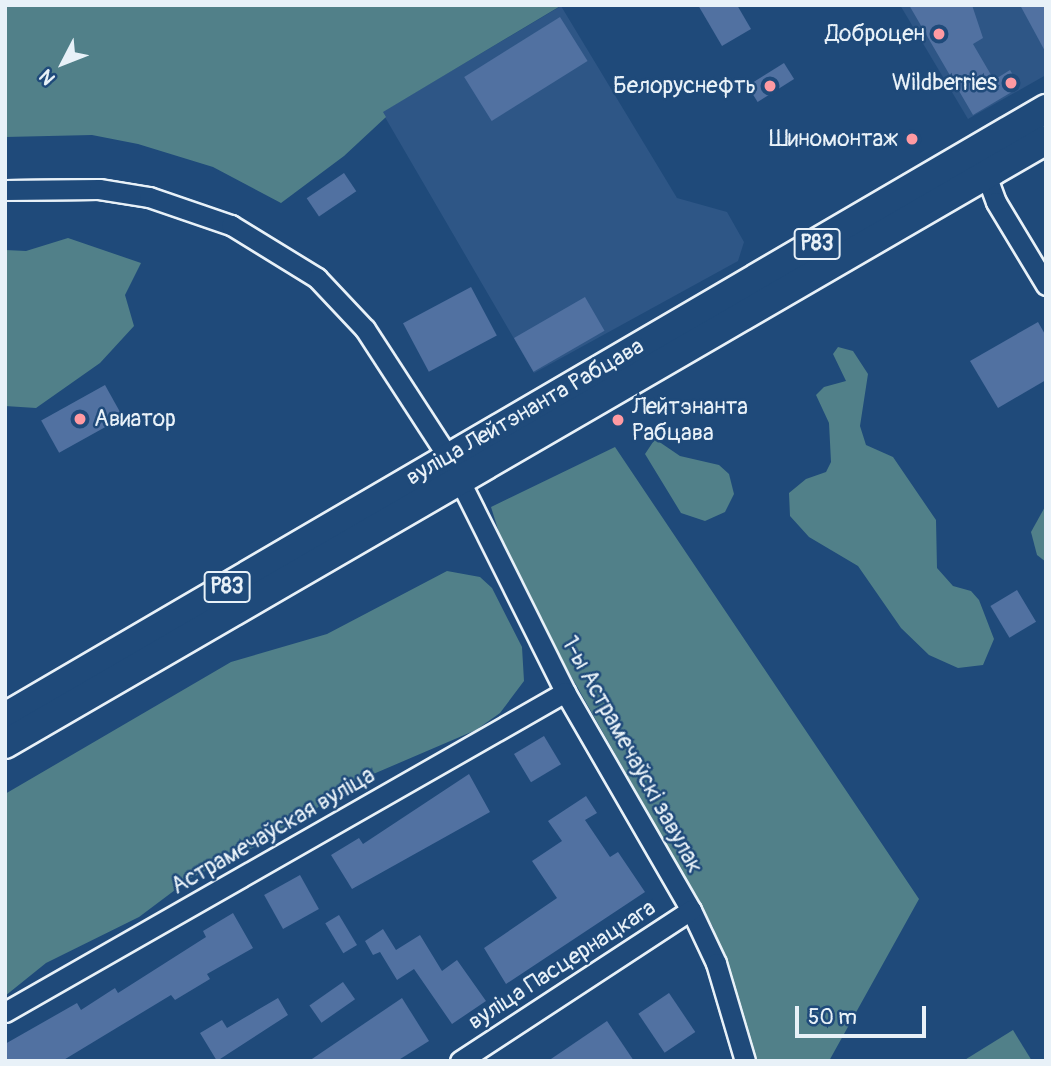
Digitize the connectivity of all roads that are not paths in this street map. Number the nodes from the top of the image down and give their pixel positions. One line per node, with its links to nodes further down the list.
1 (1046, 108): 3 (highway, вуліца Лейтэнанта Рабцава / Р83)
2 (1046, 140): 4 (highway, вуліца Лейтэнанта Рабцава / Р83)
3 (977, 150): 4 (street); 7 (highway, вуліца Лейтэнанта Рабцава / Р83)
4 (984, 177): 6 (street); 7 (highway, вуліца Лейтэнанта Рабцава / Р83)
5 (5, 190): 7 (street, 1-ы Астрамечаўскі завулак)
6 (1046, 285)
7 (454, 468): 8 (street, 1-ы Астрамечаўскі завулак); 9 (highway, вуліца Лейтэнанта Рабцава / Р83); 10 (highway, вуліца Лейтэнанта Рабцава / Р83)
8 (565, 692): 11 (street, 1-ы Астрамечаўскі завулак); 12 (street, Астрамечаўская вуліца)
9 (5, 717)
10 (5, 744)
11 (691, 910): 13 (street, вуліца Пасцернацкага); 14 (street, 1-ы Астрамечаўскі завулак)
12 (5, 1012)
13 (460, 1061)
14 (745, 1061)

